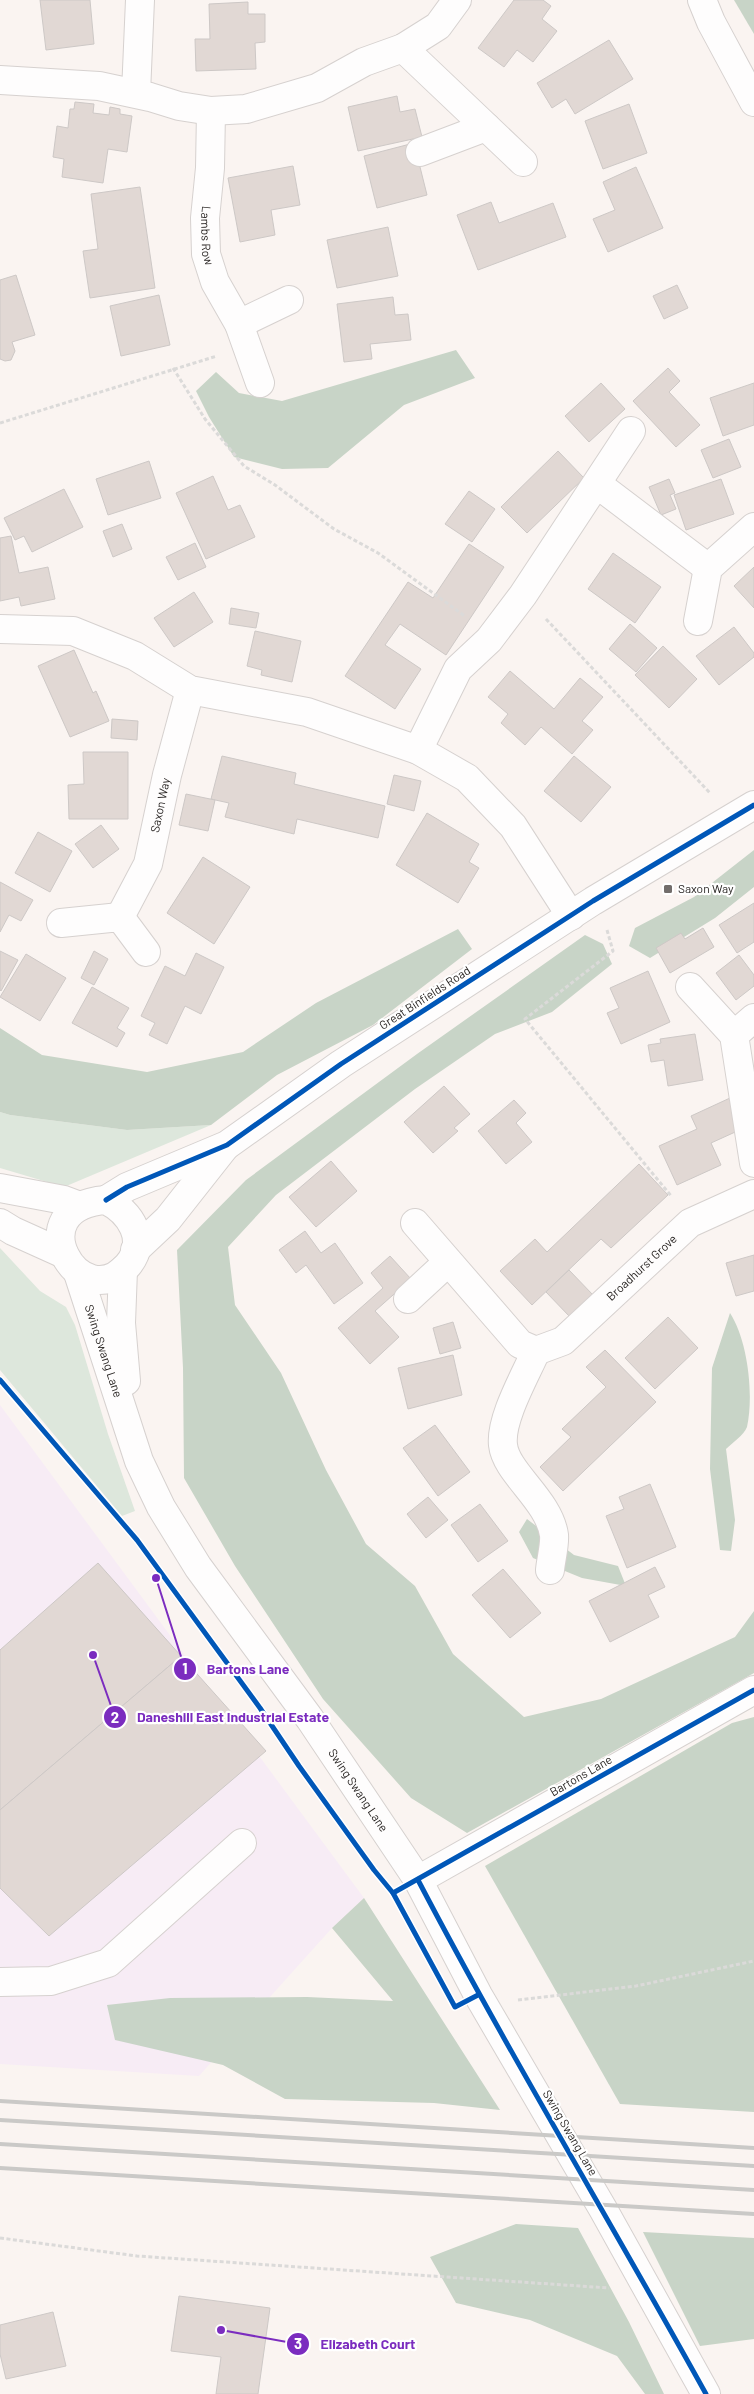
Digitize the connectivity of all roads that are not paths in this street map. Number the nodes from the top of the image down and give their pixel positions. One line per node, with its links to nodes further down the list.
1 (140, 0): 6 (street)
2 (457, 0): 4 (street)
3 (702, 0): 7 (street)
4 (403, 48): 8 (street); 9 (street)
5 (0, 80): 6 (street)
6 (136, 94): 8 (street)
7 (754, 102)
8 (211, 111): 13 (street, Lambs Row)
9 (486, 126): 10 (street); 11 (street)
10 (420, 152)
11 (523, 162)
12 (289, 300): 13 (street)
13 (243, 336): 14 (street, Lambs Row)
14 (260, 383)
15 (631, 430): 16 (street)
16 (597, 484): 18 (street); 22 (street)
17 (754, 527): 18 (street)
18 (708, 568): 19 (street)
19 (698, 621)
20 (0, 629): 21 (street)
21 (190, 690): 22 (street); 25 (street, Saxon Way)
22 (418, 750): 24 (street)
23 (745, 810): 24 (street, Great Binfields Road)
24 (571, 916): 30 (street, Great Binfields Road)
25 (120, 917): 26 (street); 27 (street)
26 (61, 923)
27 (146, 952)
28 (690, 987): 29 (street)
29 (744, 1027): 31 (street)
30 (227, 1145): 34 (street, Great Binfields Road); 37 (street, Great Binfields Road)
31 (754, 1163)
32 (0, 1188): 34 (street)
33 (754, 1194): 41 (street, Broadhurst Grove)
34 (93, 1203): 37 (street); 39 (street)
35 (0, 1222): 39 (street)
36 (415, 1223): 38 (street)
37 (129, 1260): 39 (street); 42 (street, Swing Swang Lane)
38 (448, 1262): 40 (street); 41 (street)
39 (71, 1264): 42 (street, Swing Swang Lane)
40 (408, 1299)
41 (536, 1351): 43 (street)
42 (130, 1430): 46 (street, Swing Swang Lane)
43 (550, 1570)
44 (754, 1690): 46 (street, Bartons Lane)
45 (242, 1843): 47 (street)
46 (418, 1880): 48 (street, Swing Swang Lane)
47 (0, 1982)
48 (706, 2394)

